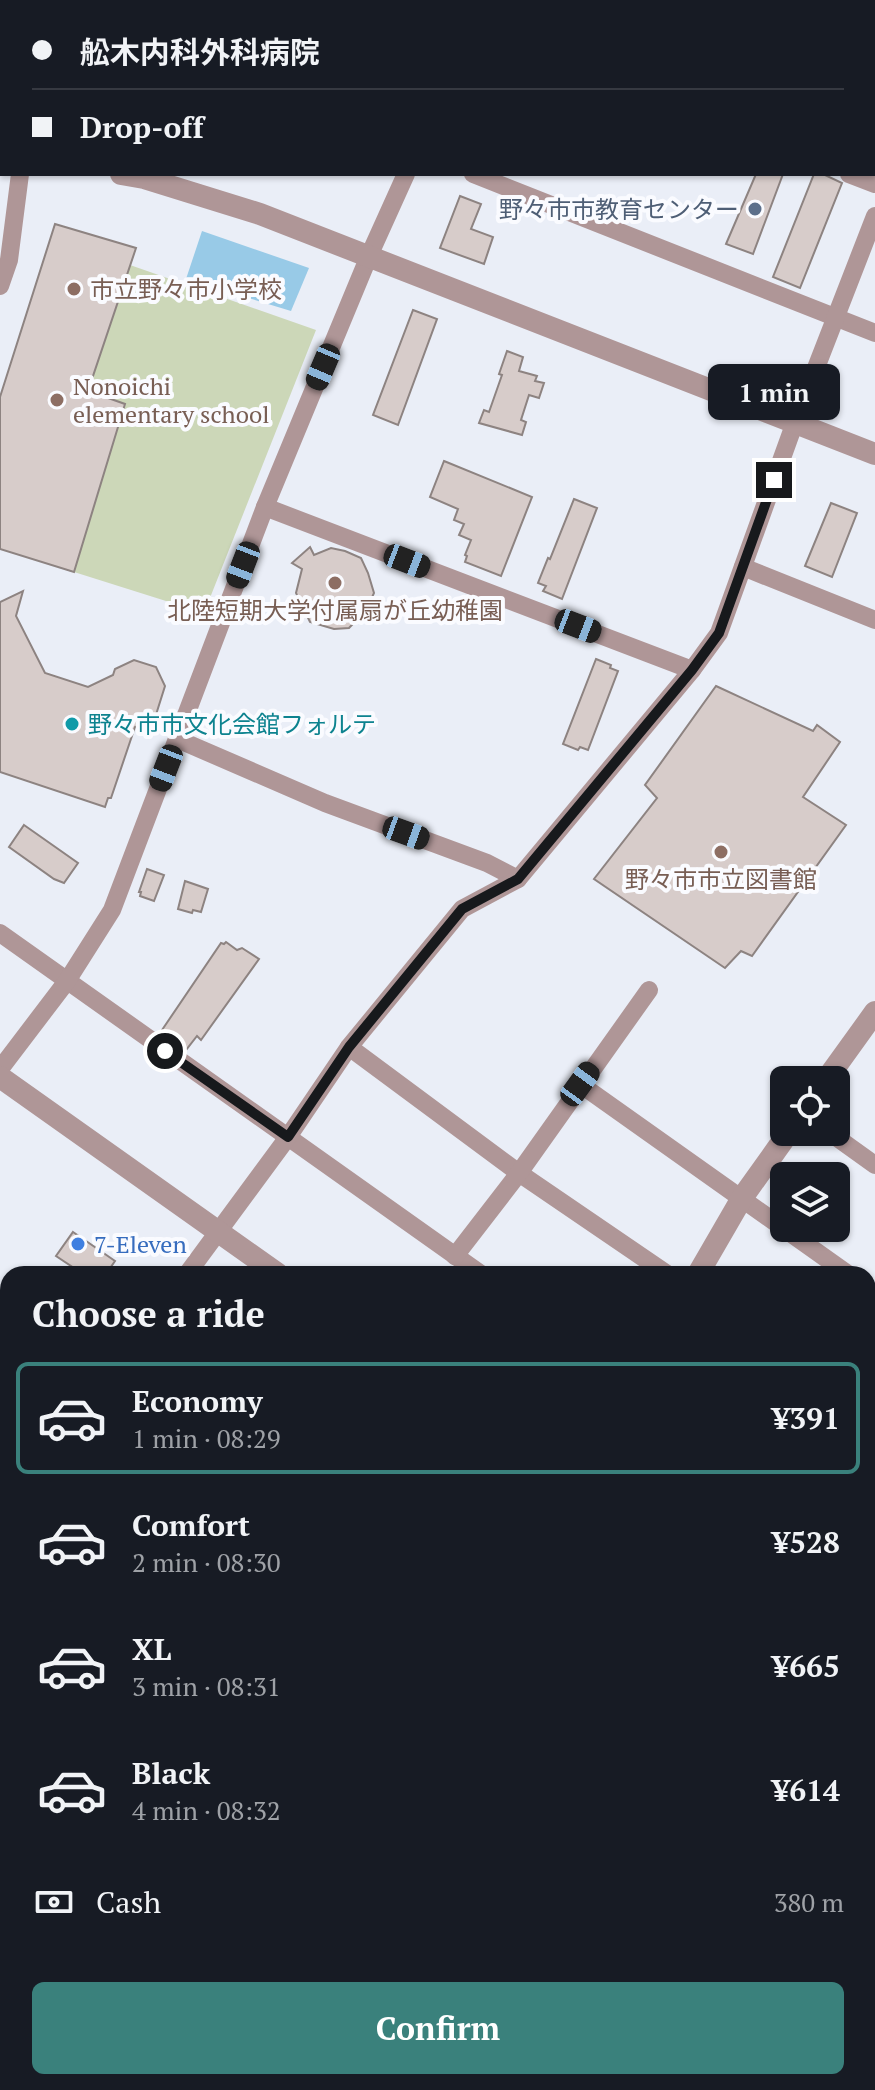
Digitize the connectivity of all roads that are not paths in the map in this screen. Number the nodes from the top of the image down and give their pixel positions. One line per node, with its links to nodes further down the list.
1 (20, 176): 9 (street)
2 (132, 176): 8 (street)
3 (405, 176): 8 (street)
4 (478, 176): 10 (street)
5 (854, 176): 6 (street)
6 (875, 184)
7 (875, 216): 10 (street)
8 (369, 256): 12 (street); 14 (street)
9 (0, 286)
10 (835, 318): 11 (street); 12 (street)
11 (875, 333)
12 (795, 422): 13 (street); 15 (street)
13 (875, 454)
14 (265, 507): 17 (street); 18 (street)
15 (743, 567): 16 (street); 17 (street)
16 (875, 620)
17 (692, 670): 19 (street)
18 (177, 739): 19 (street); 21 (street)
19 (518, 879): 24 (street)
20 (0, 933): 21 (street)
21 (67, 981): 26 (street); 29 (street)
22 (649, 990): 28 (street)
23 (875, 1012): 25 (street)
24 (349, 1047): 29 (street); 33 (street)
25 (836, 1066)
26 (0, 1069)
27 (0, 1077): 35 (street)
28 (580, 1084): 33 (street); 34 (street)
29 (288, 1137): 35 (street); 36 (street)
30 (779, 1146): 34 (street)
31 (849, 1146): 32 (street)
32 (875, 1165)
33 (519, 1173): 36 (street); 39 (street)
34 (742, 1198): 40 (street); 41 (street)
35 (218, 1230): 37 (street); 38 (street)
36 (456, 1263)
37 (193, 1266)
38 (267, 1266)
39 (655, 1266)
40 (703, 1266)
41 (837, 1266)

